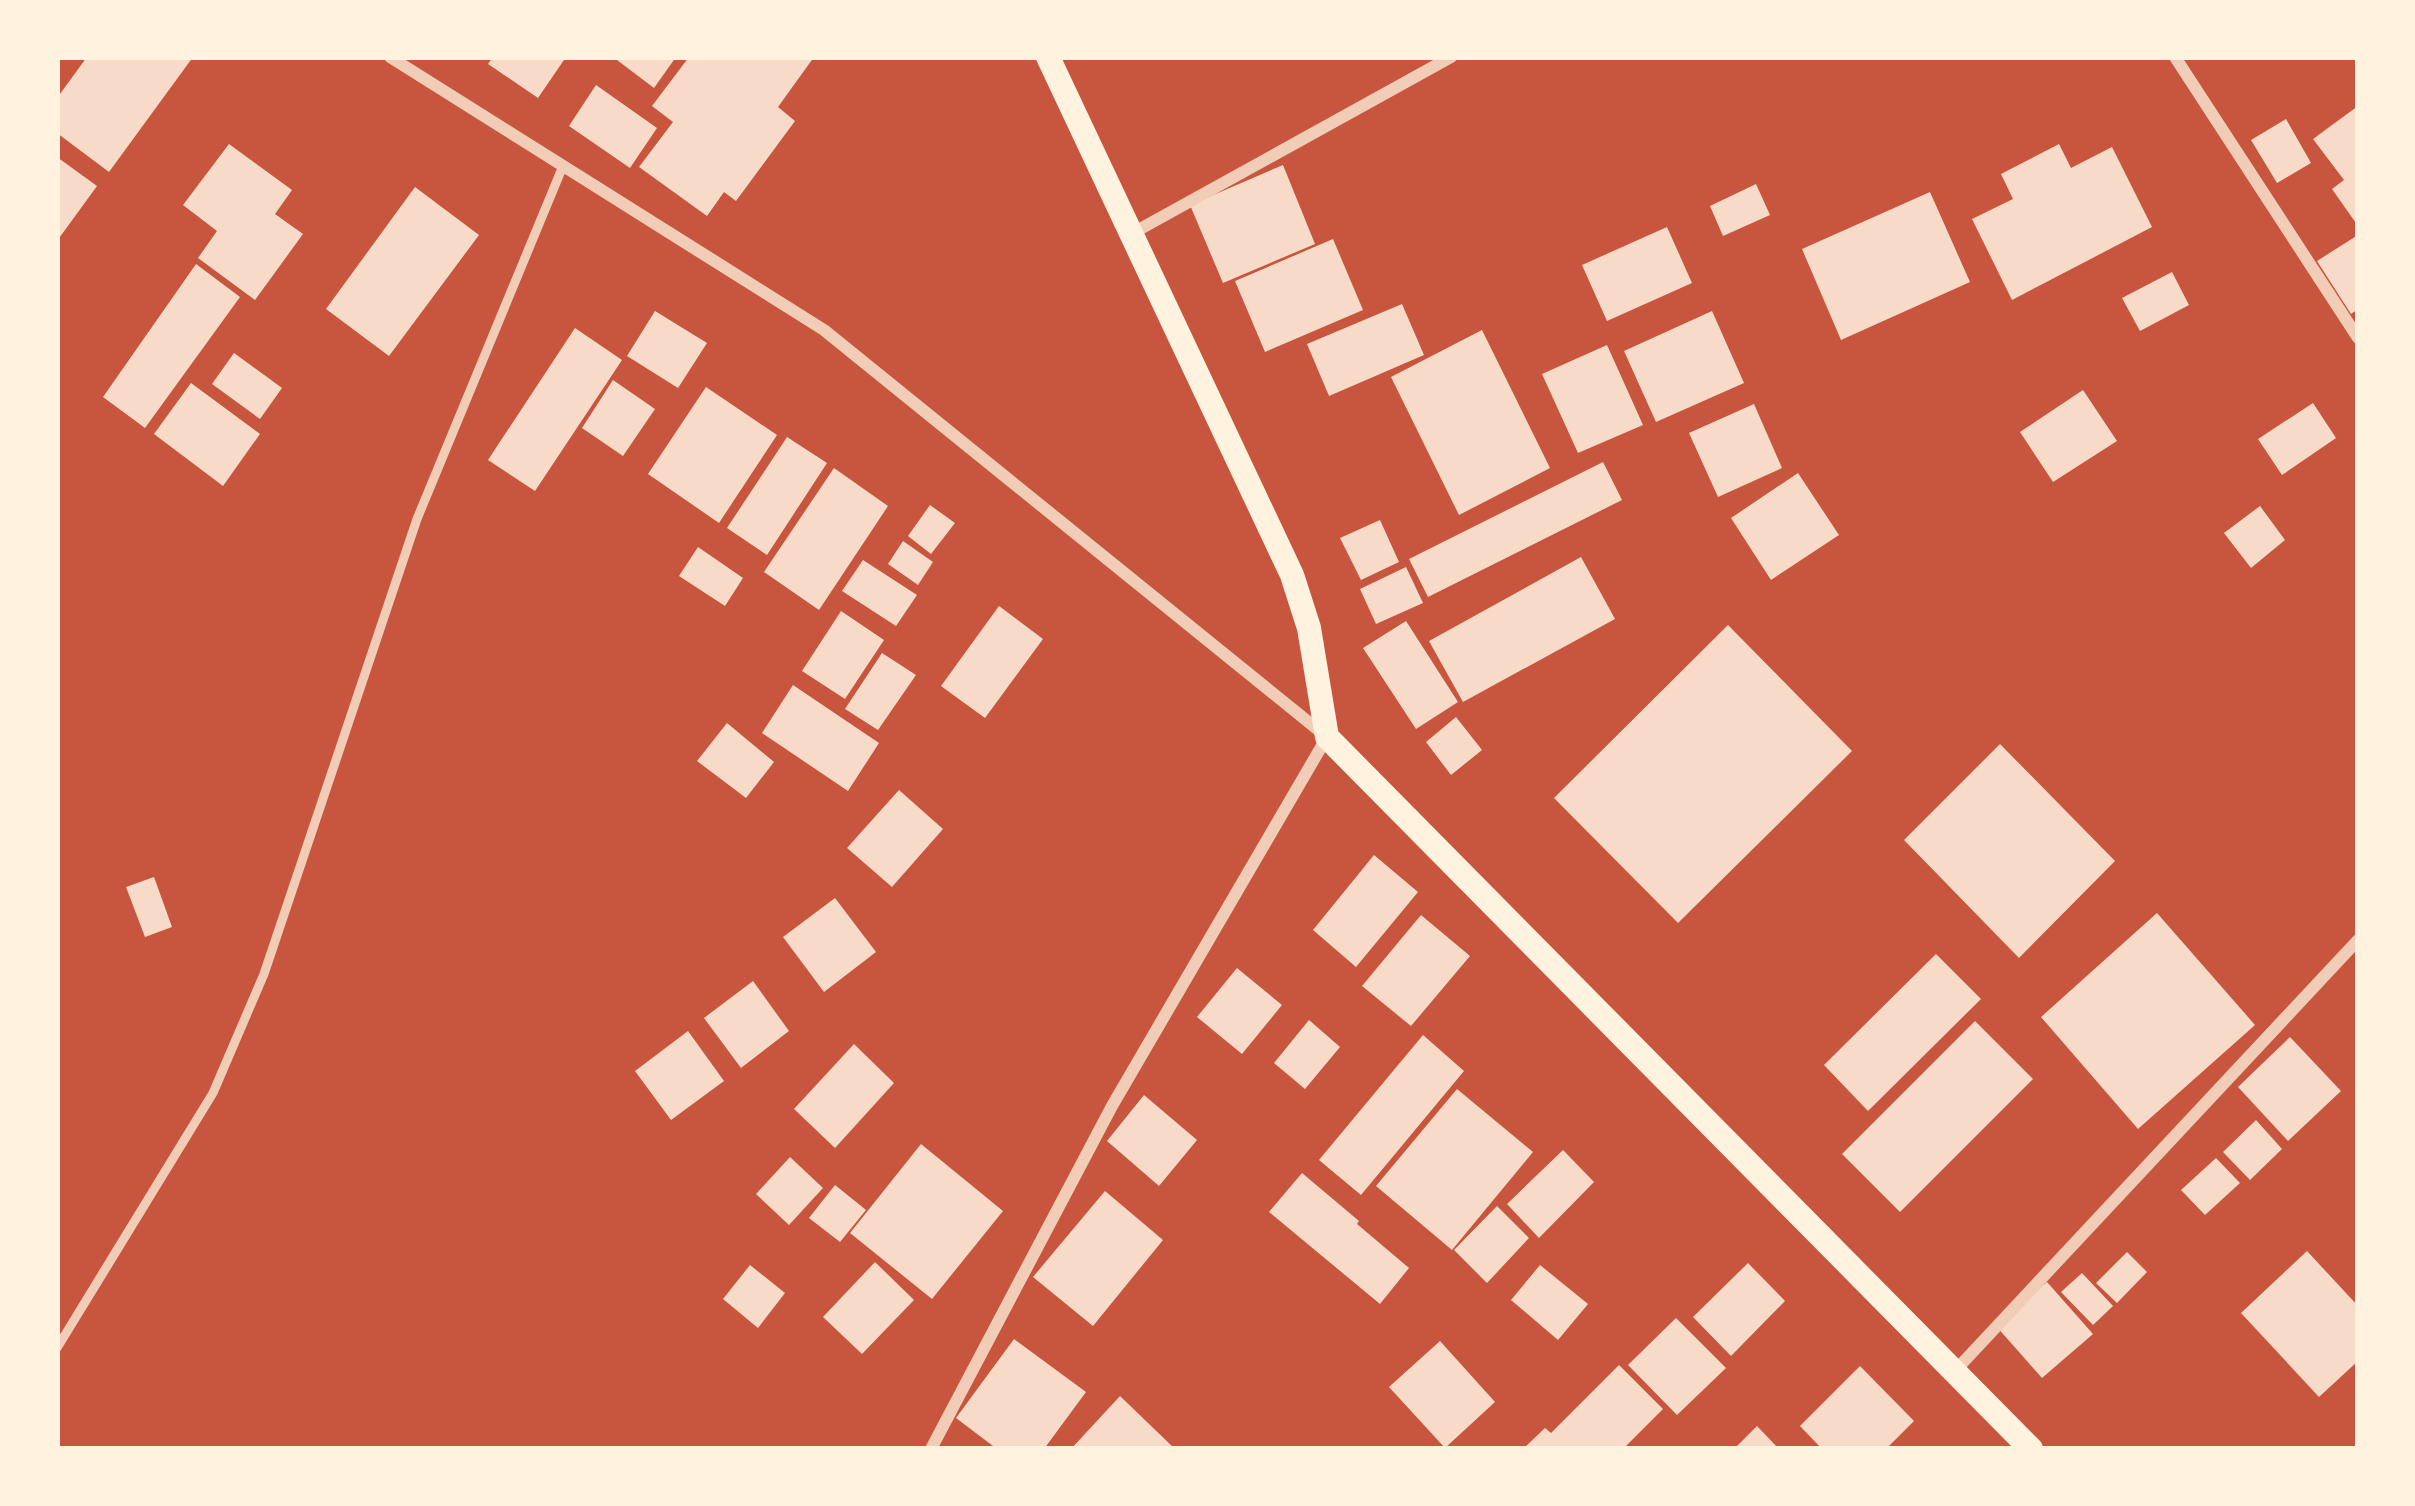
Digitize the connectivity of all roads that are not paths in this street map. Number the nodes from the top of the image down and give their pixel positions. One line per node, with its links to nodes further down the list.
1 (390, 57): 5 (street)
2 (1048, 57): 6 (main road)
3 (1450, 57): 6 (street)
4 (2175, 57): 7 (street)
5 (563, 166): 8 (street); 10 (lane)
6 (1131, 234): 8 (main road)
7 (2358, 338)
8 (1327, 737): 11 (main road); 12 (street)
9 (2358, 940): 11 (street)
10 (57, 1348)
11 (1954, 1372): 13 (main road)
12 (931, 1449)
13 (2031, 1449)

